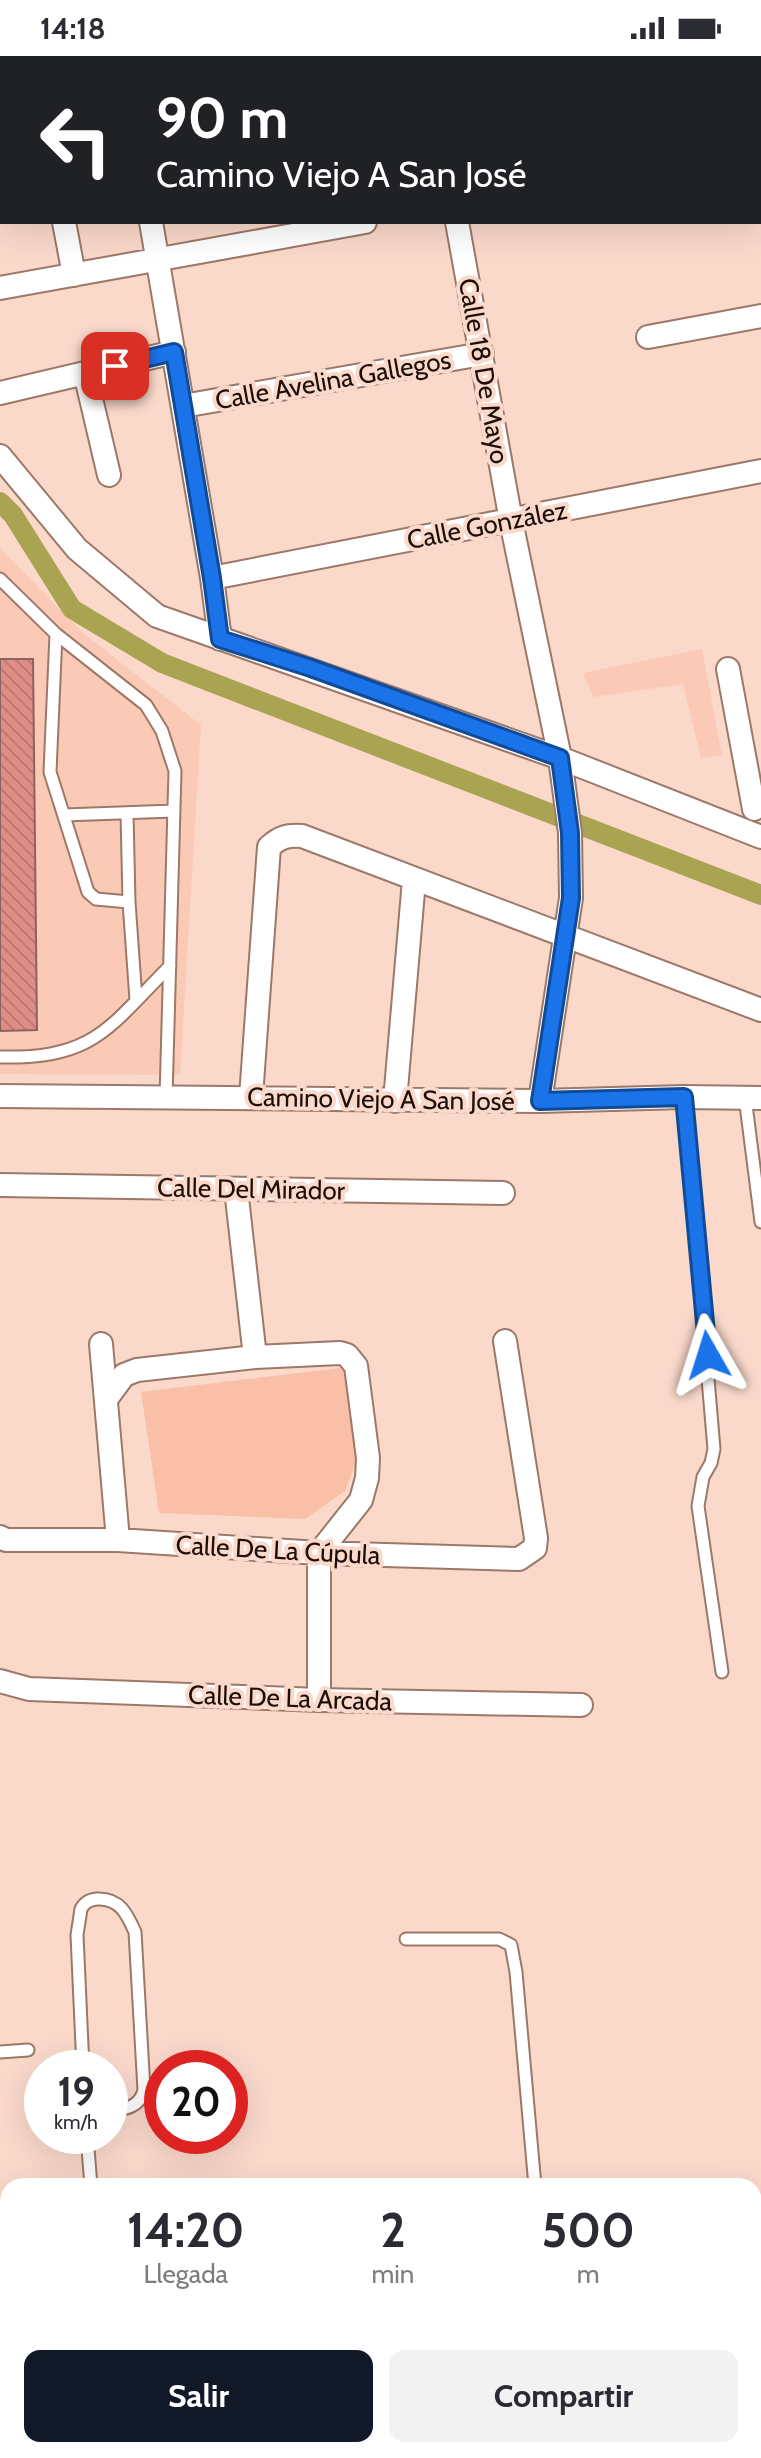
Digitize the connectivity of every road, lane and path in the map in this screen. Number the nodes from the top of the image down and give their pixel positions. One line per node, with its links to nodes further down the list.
1 (64, 224): 6 (street)
2 (151, 224): 5 (street)
3 (354, 224): 5 (street)
4 (457, 224): 11 (street, Calle 18 De Mayo)
5 (159, 260): 6 (street); 10 (street)
6 (74, 275): 7 (street)
7 (0, 288)
8 (761, 316): 9 (street)
9 (648, 337)
10 (174, 352): 12 (street); 14 (street)
11 (482, 354): 14 (street, Calle Avelina Gallegos); 18 (street, Calle 18 De Mayo)
12 (85, 373): 13 (street); 17 (street)
13 (0, 393)
14 (183, 406): 19 (street)
15 (0, 456): 22 (street)
16 (761, 471): 18 (street, Calle González)
17 (109, 475)
18 (511, 521): 19 (street, Calle González); 24 (street, Calle 18 De Mayo)
19 (212, 578): 22 (street)
20 (0, 579): 21 (lane)
21 (56, 634): 26 (lane); 28 (lane)
22 (220, 639): 24 (street)
23 (728, 669): 25 (street)
24 (560, 758): 29 (street); 33 (street, Calle 18 De Mayo)
25 (758, 808): 29 (street)
26 (174, 811): 27 (lane); 34 (lane)
27 (127, 813): 28 (lane); 32 (lane)
28 (64, 815): 32 (lane)
29 (708, 817): 30 (street)
30 (761, 837)
31 (414, 880): 33 (street); 39 (street); 43 (street)
32 (129, 902): 35 (lane)
33 (564, 935): 36 (street); 44 (street, Calle 18 De Mayo)
34 (170, 966): 35 (lane); 42 (lane)
35 (136, 1000): 37 (lane)
36 (761, 1010)
37 (0, 1057)
38 (0, 1096): 42 (street, Camino Viejo A San José)
39 (251, 1097): 42 (street, Camino Viejo A San José); 43 (street, Camino Viejo A San José)
40 (684, 1097): 41 (street, Camino Viejo A San José); 44 (street, Camino Viejo A San José); 56 (lane)
41 (753, 1097): 48 (lane)
42 (166, 1098)
43 (395, 1101): 44 (street, Camino Viejo A San José)
44 (540, 1101)
45 (2, 1189): 46 (street, Calle Del Mirador)
46 (236, 1189): 47 (street, Calle Del Mirador); 51 (street)
47 (503, 1193)
48 (761, 1222)
49 (505, 1341): 55 (street, Calle De La Cúpula)
50 (101, 1344): 52 (street)
51 (255, 1357): 52 (street); 55 (street)
52 (107, 1398): 54 (street)
53 (2, 1540): 54 (street, Calle De La Cúpula)
54 (118, 1540): 55 (street, Calle De La Cúpula)
55 (319, 1553): 58 (street)
56 (722, 1672)
57 (0, 1681): 58 (street, Calle De La Arcada)
58 (319, 1700): 59 (street, Calle De La Arcada)
59 (581, 1705)
60 (406, 1939): 67 (lane)
61 (24, 2050): 63 (lane)
62 (82, 2050): 64 (lane)
63 (0, 2052)
64 (128, 2108)
65 (88, 2154): 66 (lane)
66 (90, 2178)
67 (534, 2178)

